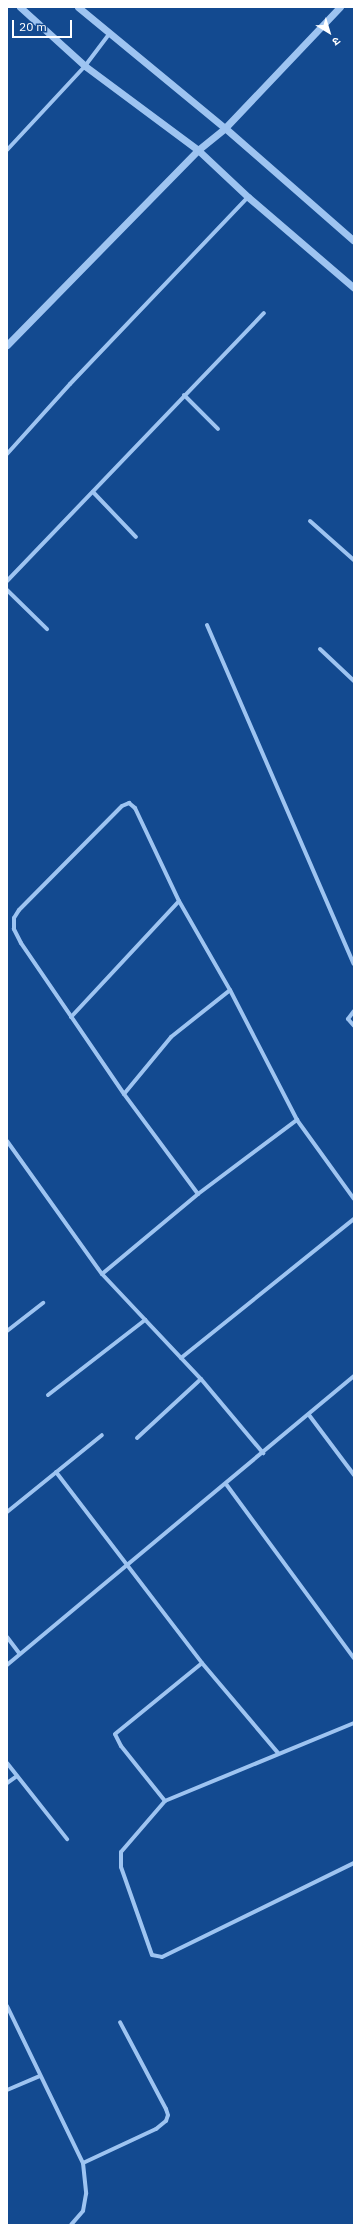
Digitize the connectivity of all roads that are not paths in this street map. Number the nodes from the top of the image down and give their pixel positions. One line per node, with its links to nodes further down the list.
1 (20, 7): 5 (street)
2 (78, 7): 4 (street)
3 (340, 7): 6 (street)
4 (110, 33): 5 (street); 6 (street)
5 (85, 66): 7 (street); 8 (street)
6 (225, 128): 8 (street); 10 (street)
7 (7, 150)
8 (198, 150): 9 (street); 13 (street)
9 (248, 197): 11 (street); 16 (street)
10 (354, 241)
11 (354, 288)
12 (264, 313): 14 (street)
13 (7, 345)
14 (184, 395): 15 (street); 17 (street)
15 (218, 429)
16 (7, 454)
17 (93, 492): 19 (street); 21 (street)
18 (310, 521): 20 (street)
19 (136, 537)
20 (354, 560)
21 (7, 581)
22 (7, 590): 24 (street)
23 (207, 625): 28 (street)
24 (47, 629)
25 (320, 649): 26 (street)
26 (354, 681)
27 (179, 901): 29 (street); 31 (street); 31 (street)
28 (354, 964)
29 (230, 990): 33 (street); 34 (street)
30 (354, 1010): 32 (street)
31 (71, 1017): 33 (street)
32 (354, 1026)
33 (124, 1094): 36 (street)
34 (297, 1120): 36 (street); 37 (street)
35 (7, 1141): 39 (street)
36 (198, 1194): 39 (street)
37 (354, 1200)
38 (354, 1219): 43 (street)
39 (102, 1274): 41 (street)
40 (43, 1302): 42 (street)
41 (145, 1320): 43 (street); 46 (street)
42 (7, 1331)
43 (181, 1358): 45 (street)
44 (354, 1376): 47 (street)
45 (201, 1379): 49 (street); 50 (street)
46 (48, 1395)
47 (309, 1415): 50 (street); 52 (street)
48 (102, 1435): 51 (street)
49 (137, 1438)
50 (263, 1454): 53 (street)
51 (56, 1472): 54 (street); 55 (street)
52 (354, 1475)
53 (226, 1484): 55 (street); 58 (street)
54 (7, 1512)
55 (128, 1565): 57 (street); 59 (street)
56 (7, 1637): 57 (street)
57 (20, 1654): 60 (street)
58 (354, 1658)
59 (202, 1664): 62 (street); 66 (street)
60 (7, 1665)
61 (354, 1723): 62 (street)
62 (278, 1753): 66 (street)
63 (7, 1763): 64 (street)
64 (17, 1776): 65 (street); 67 (street)
65 (7, 1783)
66 (165, 1801): 68 (street)
67 (67, 1839)
68 (354, 1863)
69 (7, 2006): 71 (street)
70 (120, 2022): 73 (street)
71 (40, 2076): 72 (street); 73 (street)
72 (7, 2090)
73 (82, 2163): 74 (street)
74 (71, 2225)

